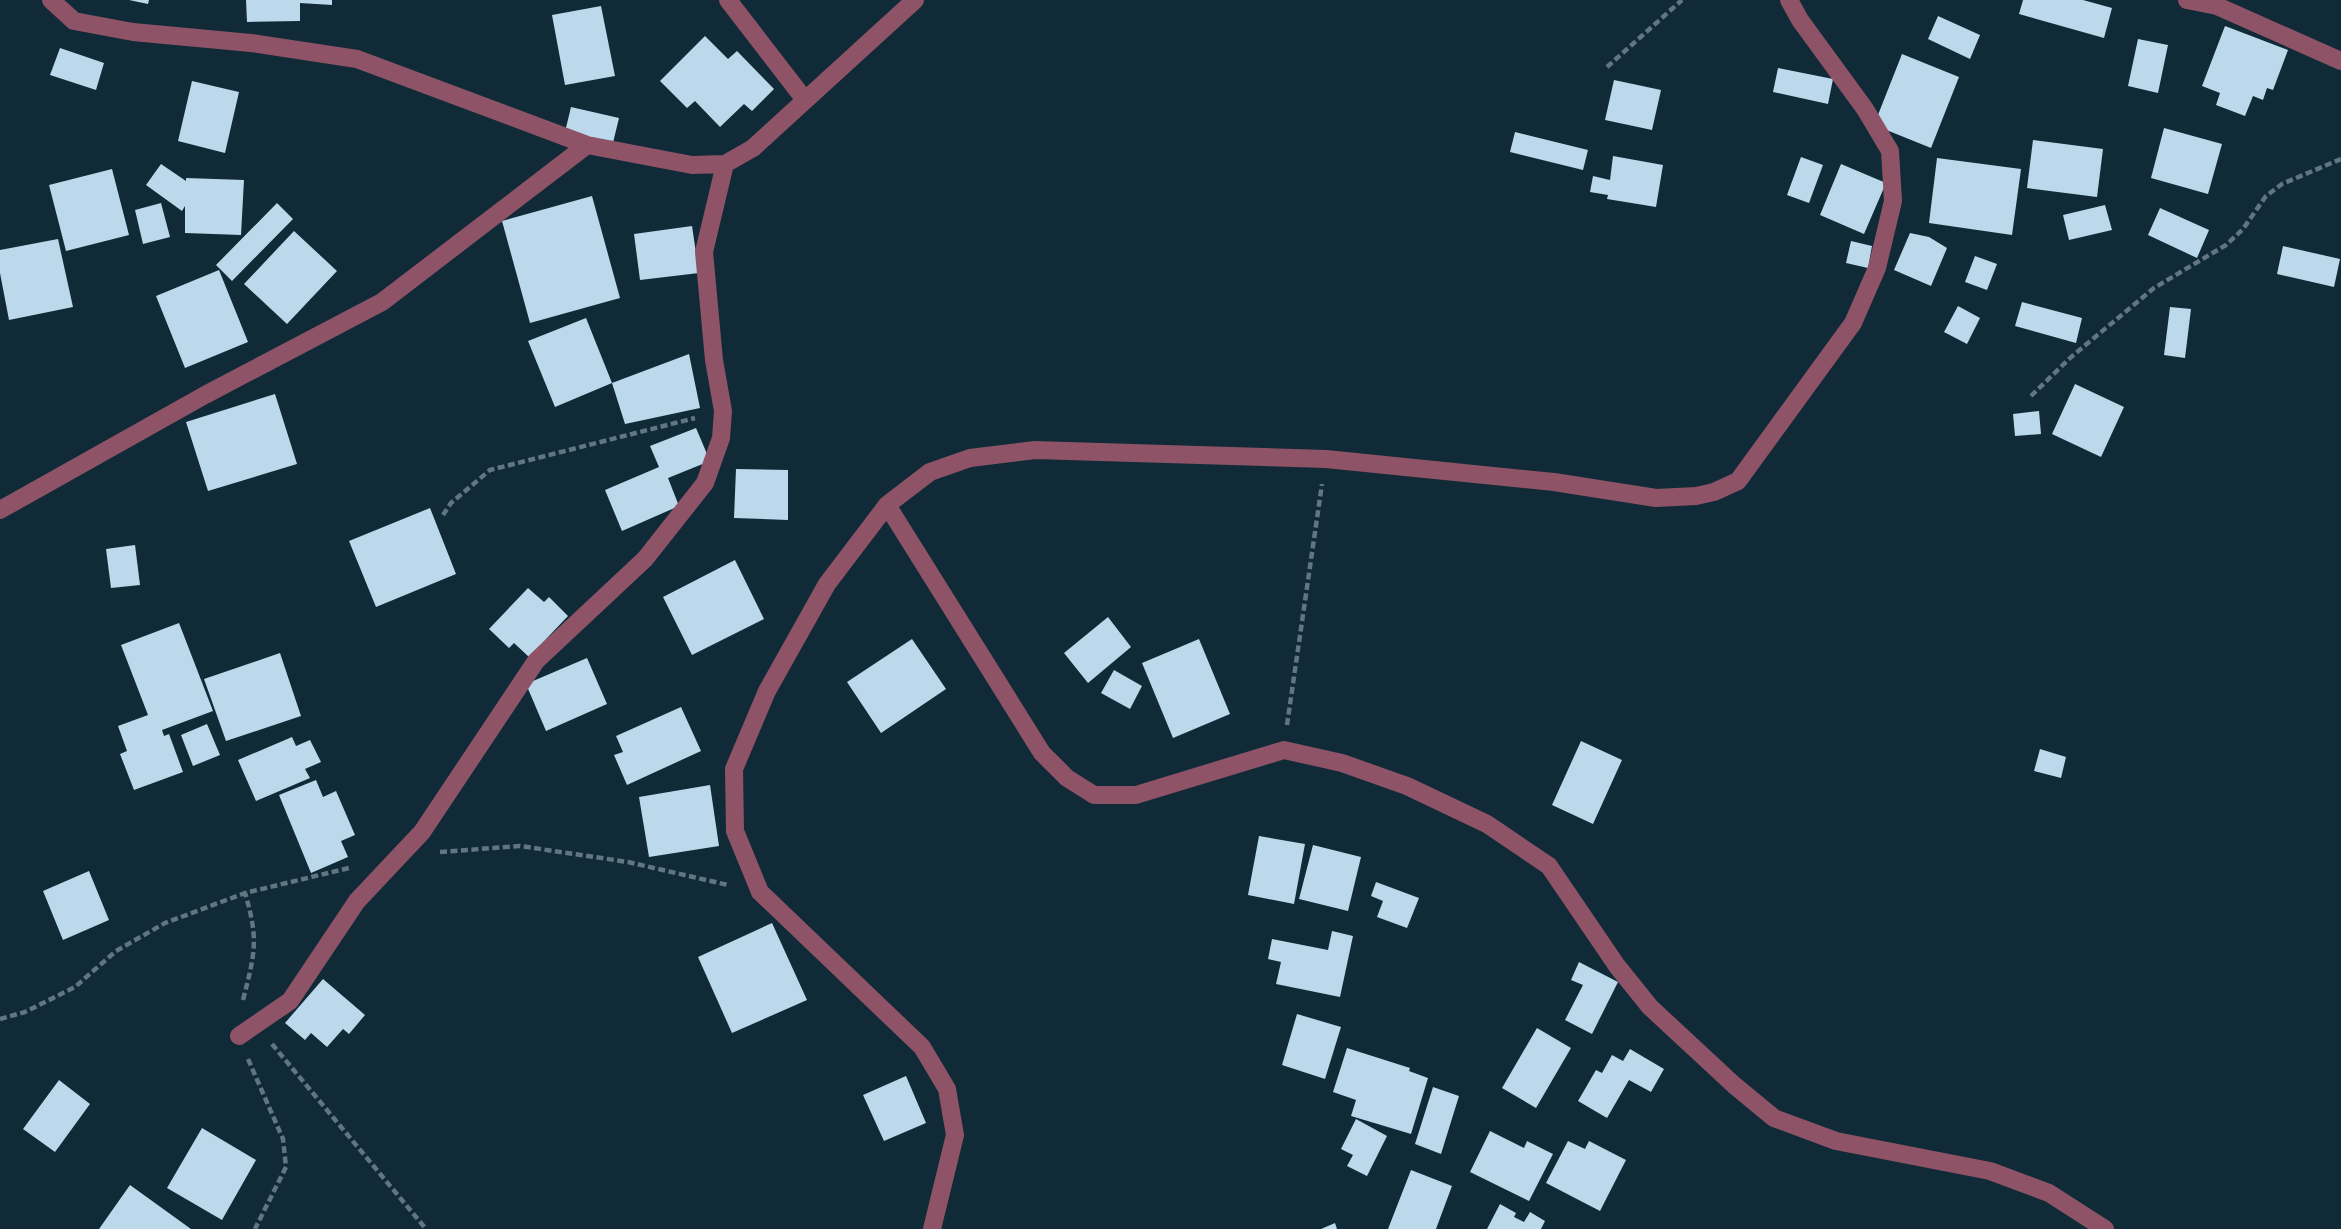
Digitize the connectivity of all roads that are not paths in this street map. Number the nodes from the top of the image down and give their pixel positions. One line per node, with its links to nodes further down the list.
1 (51, 0): 8 (street)
2 (728, 0): 7 (street)
3 (915, 0): 7 (street)
4 (1789, 0): 10 (street)
5 (2188, 0): 6 (street)
6 (2341, 61)
7 (805, 100): 9 (street)
8 (587, 145): 9 (street); 11 (street)
9 (725, 164): 12 (street)
10 (887, 505): 13 (street); 14 (street)
11 (0, 510)
12 (239, 1036)
13 (932, 1229)
14 (2105, 1229)

